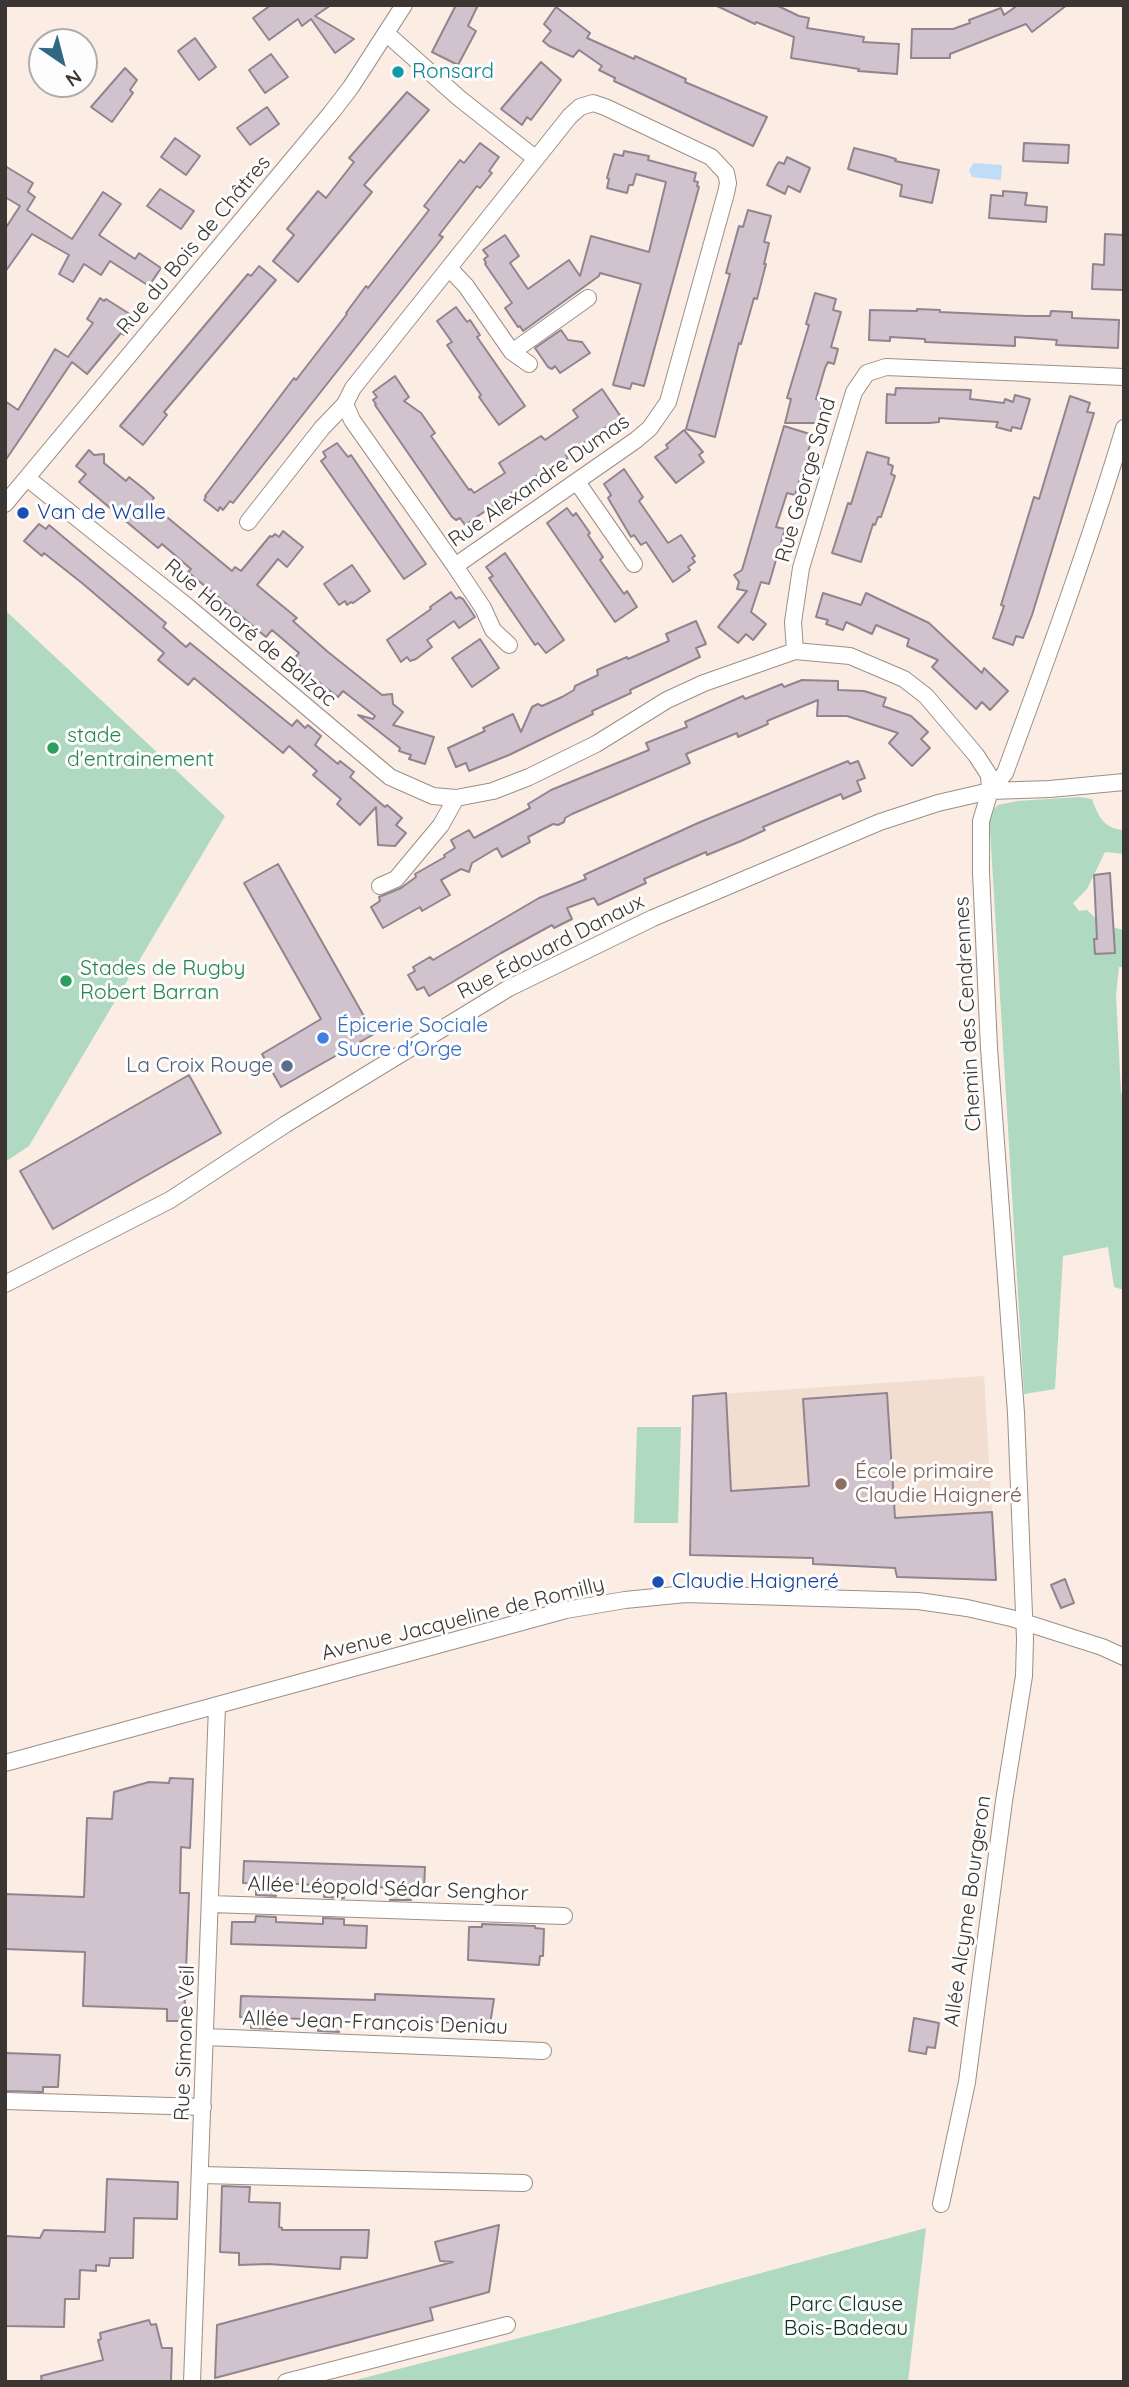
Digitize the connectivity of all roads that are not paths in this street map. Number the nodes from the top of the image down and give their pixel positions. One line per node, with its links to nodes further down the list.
1 (396, 9): 2 (street, Rue du Bois de Châtres)
2 (387, 34): 3 (street); 11 (street, Rue du Bois de Châtres)
3 (535, 158): 4 (street, Rue Alexandre Dumas); 12 (street, Rue Alexandre Dumas)
4 (449, 268): 6 (street); 9 (street, Rue Alexandre Dumas)
5 (589, 298): 6 (street)
6 (512, 352): 7 (street)
7 (529, 364)
8 (1124, 377): 18 (street, Rue George Sand)
9 (345, 404): 14 (street); 16 (street, Rue Alexandre Dumas)
10 (1124, 428): 20 (street, Chemin des Cendrennes)
11 (27, 478): 13 (street, Rue du Bois de Châtres); 21 (street, Rue Honoré de Balzac)
12 (577, 482): 15 (street); 16 (street, Rue Alexandre Dumas)
13 (5, 504)
14 (248, 522)
15 (634, 564)
16 (455, 566): 17 (street)
17 (509, 645)
18 (794, 651): 20 (street, Rue Honoré de Balzac); 21 (street, Rue Honoré de Balzac)
19 (1124, 782): 20 (street, Rue Édouard Danaux)
20 (990, 791): 23 (street, Rue Édouard Danaux); 24 (street, Chemin des Cendrennes)
21 (456, 798): 22 (street)
22 (380, 886)
23 (5, 1284)
24 (1024, 1623): 25 (street, Avenue Jacqueline de Romilly); 26 (street, Avenue Jacqueline de Romilly); 36 (street, Allée Alcyme Bourgeron)
25 (1124, 1657)
26 (218, 1706): 27 (street, Avenue Jacqueline de Romilly); 28 (street, Rue Simone Veil)
27 (5, 1763)
28 (211, 1903): 29 (street, Allée Léopold Sédar Senghor); 30 (street, Rue Simone Veil)
29 (564, 1916)
30 (206, 2038): 31 (street, Allée Jean-François Deniau); 33 (street, Rue Simone Veil)
31 (543, 2051)
32 (5, 2101): 33 (street)
33 (204, 2106): 34 (street, Rue Simone Veil)
34 (201, 2175): 35 (street); 38 (street, Rue Simone Veil)
35 (524, 2183)
36 (941, 2204)
37 (506, 2325): 39 (street)
38 (192, 2382)
39 (286, 2382)

